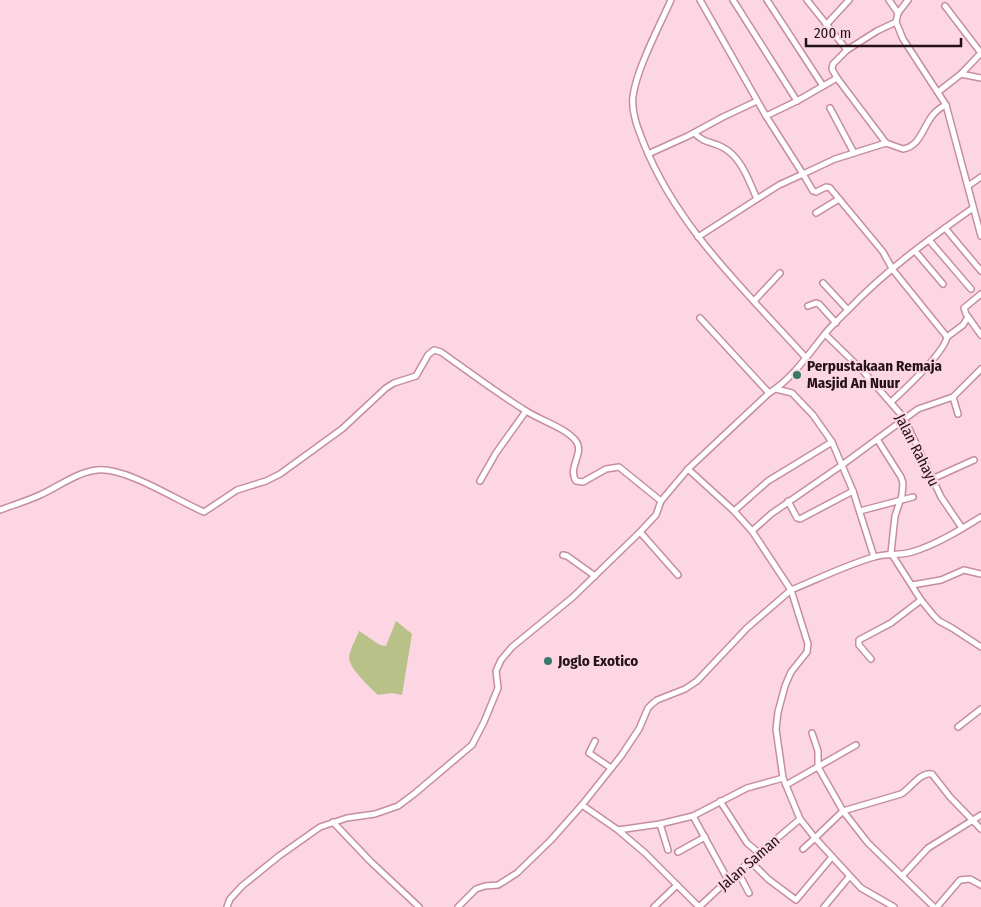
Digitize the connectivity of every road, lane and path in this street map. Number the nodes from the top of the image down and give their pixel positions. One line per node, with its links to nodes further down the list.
1 (671, 0): 27 (street)
2 (700, 0): 20 (street)
3 (733, 0): 21 (street)
4 (767, 0): 18 (street)
5 (807, 0): 12 (street)
6 (849, 0): 12 (street)
7 (889, 0): 10 (street)
8 (908, 0): 10 (street)
9 (944, 6): 14 (street)
10 (898, 12): 11 (street)
11 (896, 22): 13 (street); 19 (street)
12 (826, 25): 13 (street)
13 (847, 50): 16 (street)
14 (981, 53): 15 (street)
15 (961, 74): 17 (street); 19 (street)
16 (837, 78): 18 (street); 26 (street)
17 (981, 78)
18 (823, 86): 21 (street)
19 (938, 92): 22 (street)
20 (758, 101): 24 (street); 25 (street)
21 (797, 101): 24 (street)
22 (946, 105): 26 (street); 31 (street)
23 (830, 108): 28 (street)
24 (766, 116): 29 (street)
25 (694, 133): 27 (street); 32 (street)
26 (886, 142): 28 (street)
27 (648, 154): 38 (street)
28 (854, 154): 29 (street)
29 (803, 174): 32 (street); 33 (street)
30 (981, 177): 31 (street)
31 (968, 186): 34 (street)
32 (757, 199): 38 (street)
33 (839, 199): 35 (street); 41 (street)
34 (973, 208): 36 (street); 37 (street)
35 (816, 213)
36 (945, 228): 39 (street); 42 (street)
37 (981, 236)
38 (698, 237): 48 (street)
39 (929, 240): 40 (street); 46 (street)
40 (914, 251): 41 (street); 45 (street)
41 (893, 270): 50 (street); 56 (street)
42 (981, 271)
43 (780, 273): 48 (street)
44 (823, 283): 50 (street)
45 (943, 284)
46 (971, 289)
47 (981, 294): 51 (street)
48 (754, 300): 57 (street)
49 (808, 306): 53 (street)
50 (848, 310): 53 (street)
51 (968, 317): 55 (street); 56 (street)
52 (700, 318): 60 (street)
53 (836, 323): 54 (street)
54 (825, 334): 57 (street); 62 (street, Jalan Rahayu)
55 (981, 334)
56 (947, 337): 62 (street)
57 (806, 358): 59 (street)
58 (981, 369): 61 (street)
59 (776, 389): 60 (street); 67 (street)
60 (768, 393): 70 (street)
61 (953, 396): 64 (street); 65 (street)
62 (891, 402): 65 (street, Jalan Rahayu)
63 (526, 411): 72 (street); 75 (street); 78 (street)
64 (958, 414)
65 (904, 418): 66 (street); 71 (street, Jalan Rahayu)
66 (877, 439): 69 (street); 77 (street)
67 (832, 442): 69 (street); 79 (street)
68 (974, 460): 71 (street)
69 (842, 465): 73 (street); 76 (street)
70 (688, 469): 75 (street); 79 (street)
71 (932, 479): 82 (street, Jalan Rahayu)
72 (480, 481)
73 (853, 491): 76 (street); 80 (street)
74 (913, 497): 77 (street)
75 (661, 501): 84 (street)
76 (788, 501): 83 (street)
77 (900, 502): 80 (street); 85 (street)
78 (0, 510)
79 (734, 511): 83 (street)
80 (860, 511): 87 (street)
81 (981, 517): 82 (street)
82 (962, 528): 85 (street)
83 (752, 531): 92 (street)
84 (640, 532): 89 (street); 90 (street)
85 (891, 553): 87 (street); 91 (street)
86 (563, 555): 90 (street)
87 (874, 557): 92 (street)
88 (981, 574): 91 (street)
89 (678, 575)
90 (596, 576): 112 (street)
91 (912, 585): 93 (street)
92 (791, 590): 102 (street); 103 (street)
93 (921, 600): 94 (street); 95 (street)
94 (981, 647)
95 (871, 659)
96 (981, 709): 97 (street)
97 (958, 727)
98 (812, 733): 101 (street)
99 (596, 741): 102 (street)
100 (856, 745): 101 (street)
101 (818, 767): 104 (street); 107 (street)
102 (611, 768): 106 (street)
103 (784, 778): 104 (street); 105 (street)
104 (786, 785): 110 (street)
105 (720, 801): 109 (street); 121 (street)
106 (582, 805): 115 (street); 134 (street)
107 (843, 811): 111 (street); 117 (street); 125 (street)
108 (981, 815): 111 (street)
109 (693, 816): 113 (street); 116 (street)
110 (800, 818): 117 (street); 121 (street, Jalan Saman)
111 (973, 820): 114 (street); 125 (street)
112 (334, 822): 132 (street); 133 (street)
113 (660, 824): 115 (street); 119 (street)
114 (981, 829)
115 (618, 830): 128 (street)
116 (705, 837): 120 (street); 127 (street)
117 (815, 838): 118 (street); 122 (street)
118 (802, 849)
119 (668, 850)
120 (678, 852)
121 (760, 854): 123 (street, Jalan Saman)
122 (832, 857): 126 (street); 131 (street)
123 (750, 861): 124 (street, Jalan Saman); 131 (street)
124 (738, 872): 127 (street, Jalan Saman); 130 (street)
125 (902, 876): 140 (street)
126 (850, 877): 138 (street); 139 (street)
127 (728, 880): 136 (street, Jalan Saman)
128 (677, 885): 135 (street); 136 (street)
129 (981, 886): 140 (street)
130 (749, 893)
131 (796, 900): 137 (street)
132 (227, 907)
133 (419, 907)
134 (458, 907)
135 (654, 907)
136 (699, 907)
137 (796, 907)
138 (824, 907)
139 (894, 907)
140 (935, 907)

